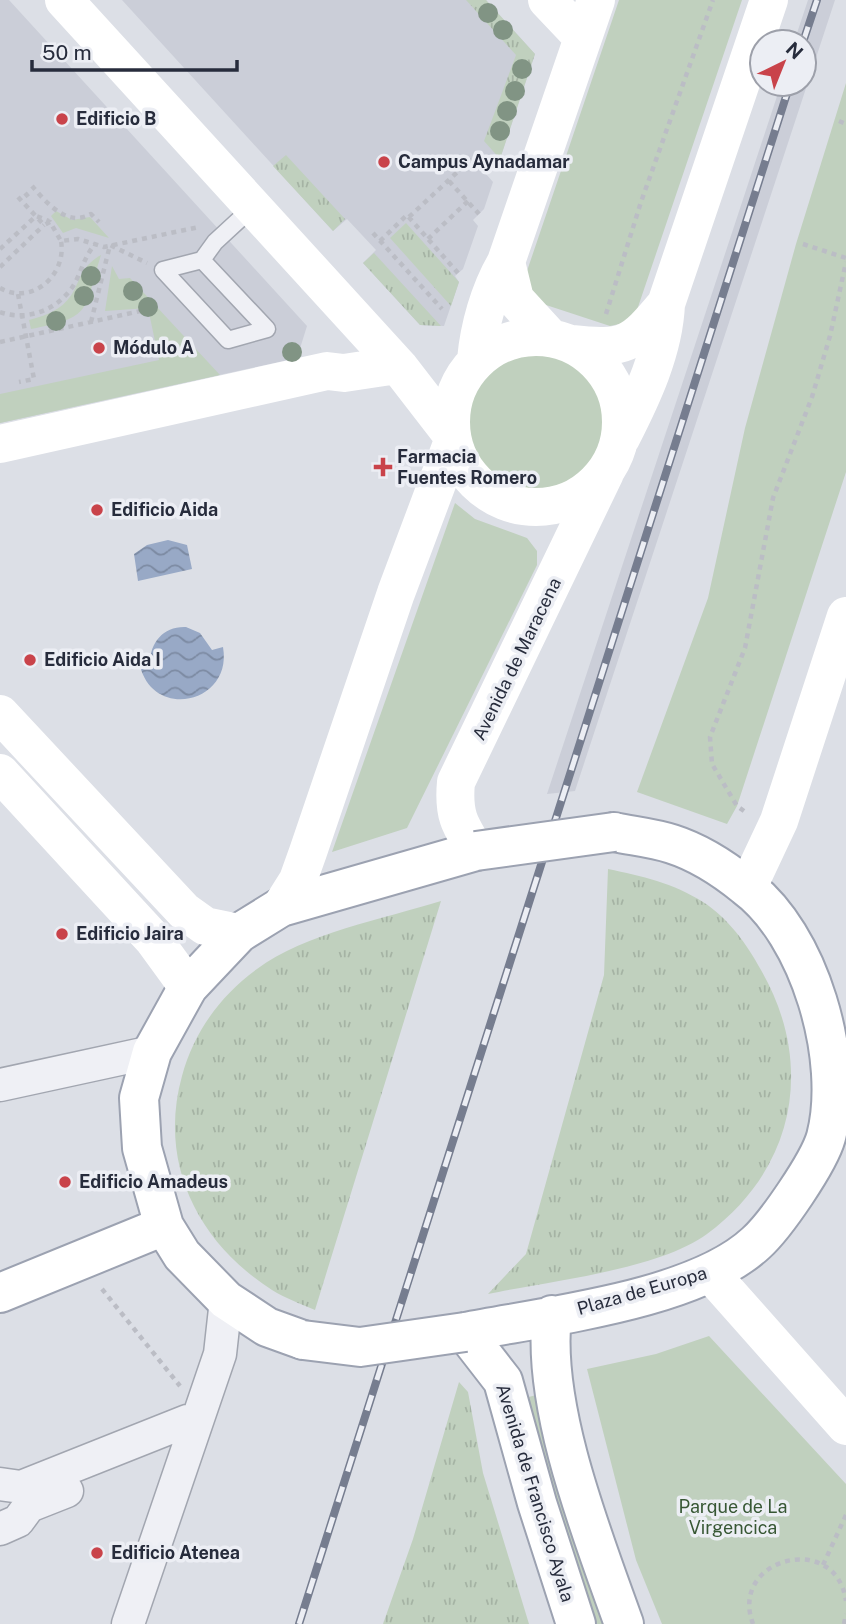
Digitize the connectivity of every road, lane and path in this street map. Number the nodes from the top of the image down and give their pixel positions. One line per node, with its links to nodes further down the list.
1 (64, 0): 16 (main road)
2 (547, 0): 6 (main road)
3 (596, 0): 6 (main road)
4 (713, 0): 46 (path)
5 (769, 0): 41 (main road, Avenida de Maracena)
6 (583, 38): 35 (main road)
7 (839, 121): 8 (path)
8 (846, 124)
9 (493, 167): 10 (path)
10 (449, 180): 15 (path); 20 (path)
11 (32, 186): 17 (path)
12 (25, 193): 14 (path)
13 (18, 197): 19 (path)
14 (31, 200)
15 (468, 201): 18 (path); 25 (path)
16 (253, 207): 33 (lane); 40 (main road)
17 (56, 209): 21 (path); 22 (path)
18 (479, 214)
19 (36, 216): 21 (path); 31 (path)
20 (409, 218): 25 (path); 27 (path)
21 (47, 221): 26 (path); 36 (path)
22 (99, 222)
23 (211, 225): 30 (path)
24 (373, 233): 27 (path)
25 (428, 239): 37 (path)
26 (61, 241): 28 (path); 39 (path)
27 (380, 241): 42 (path)
28 (94, 244): 30 (path); 45 (path)
29 (803, 244): 34 (path)
30 (110, 245): 32 (path); 47 (path)
31 (0, 249)
32 (121, 250)
33 (202, 260): 33 (lane)
34 (846, 260): 61 (path)
35 (506, 262): 49 (main road); 51 (main road)
36 (0, 267)
37 (458, 273)
38 (0, 288): 39 (path)
39 (18, 294): 45 (path)
40 (340, 302): 52 (main road); 53 (main road)
41 (666, 304): 49 (main road, Avenida de Maracena); 57 (main road, Avenida de Maracena)
42 (442, 309)
43 (145, 310): 47 (path)
44 (0, 312): 45 (path)
45 (22, 316): 48 (path)
46 (605, 317)
47 (91, 322): 48 (path)
48 (25, 336): 50 (path); 54 (path)
49 (560, 340): 51 (main road); 57 (main road)
50 (0, 342)
51 (474, 363): 52 (main road); 55 (main road)
52 (398, 367): 53 (main road); 55 (main road)
53 (327, 371): 56 (main road)
54 (19, 382)
55 (452, 438): 57 (main road); 64 (main road)
56 (0, 444)
57 (614, 455): 62 (main road, Avenida de Maracena)
58 (846, 616): 63 (main road)
59 (0, 715): 65 (main road)
60 (0, 773): 66 (main road)
61 (744, 811)
62 (476, 851): 63 (main road, Plaza de Europa, bridge); 64 (main road, Plaza de Europa)
63 (748, 887): 67 (main road, Plaza de Europa)
64 (281, 907): 65 (main road, Plaza de Europa)
65 (239, 933): 66 (main road, Plaza de Europa)
66 (187, 987): 68 (main road, Plaza de Europa)
67 (836, 1018): 71 (main road, Plaza de Europa)
68 (152, 1052): 69 (street); 70 (main road, Plaza de Europa)
69 (0, 1085)
70 (164, 1226): 73 (main road); 74 (main road, Plaza de Europa)
71 (711, 1274): 75 (main road, Plaza de Europa); 78 (main road)
72 (102, 1289): 77 (path)
73 (0, 1293)
74 (226, 1300): 76 (main road, Plaza de Europa, bridge); 79 (street)
75 (551, 1315): 76 (main road, Plaza de Europa); 88 (main road)
76 (465, 1332): 87 (main road, Avenida de Francisco Ayala)
77 (185, 1392)
78 (846, 1426)
79 (192, 1438): 80 (street); 82 (street); 86 (street)
80 (0, 1484)
81 (846, 1515): 83 (path)
82 (0, 1529)
83 (823, 1565): 84 (path); 89 (path)
84 (846, 1601)
85 (846, 1614): 90 (path)
86 (128, 1624)
87 (576, 1624)
88 (624, 1624)
89 (753, 1624)
90 (844, 1624)

